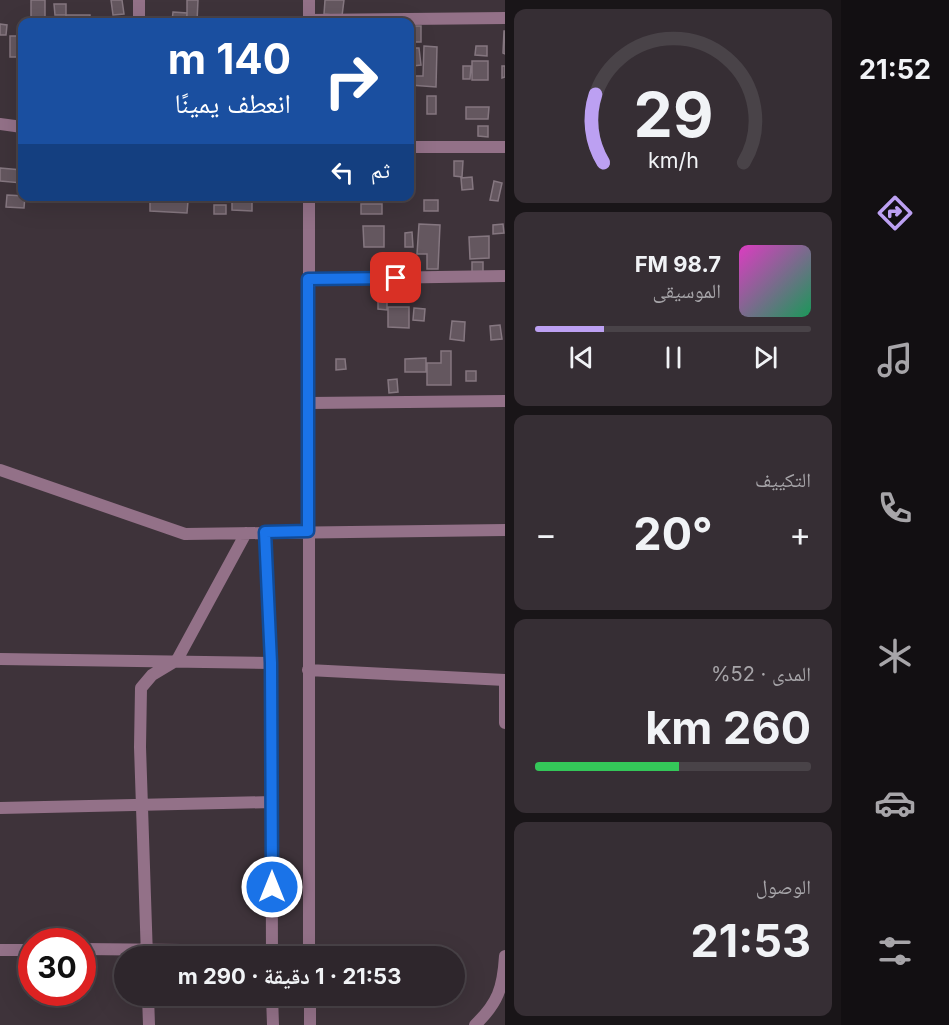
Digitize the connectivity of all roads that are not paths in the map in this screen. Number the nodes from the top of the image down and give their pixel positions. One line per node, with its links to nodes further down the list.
1 (139, 0): 3 (street)
2 (309, 0): 4 (street)
3 (139, 18)
4 (309, 18)
5 (505, 18): 6 (street)
6 (414, 19)
7 (0, 124): 8 (street)
8 (18, 126)
9 (414, 147): 10 (street)
10 (505, 147)
11 (309, 201): 13 (street)
12 (505, 276): 13 (street)
13 (308, 279): 15 (street)
14 (505, 401): 15 (street)
15 (310, 403): 18 (street)
16 (0, 470): 20 (street)
17 (505, 530): 18 (street)
18 (308, 531): 19 (street); 24 (street)
19 (265, 532): 20 (street); 23 (street)
20 (246, 533): 22 (street)
21 (0, 659): 22 (street)
22 (177, 660): 23 (street); 28 (street)
23 (271, 663): 27 (street)
24 (308, 670): 25 (street); 32 (street)
25 (505, 680): 26 (street)
26 (505, 723)
27 (272, 802): 28 (street); 31 (street)
28 (142, 806): 29 (street); 30 (street)
29 (0, 808)
30 (147, 946)
31 (272, 946)
32 (309, 946)
33 (0, 950): 34 (street)
34 (18, 950)
35 (96, 950): 36 (street)
36 (114, 951)
37 (505, 956): 44 (street)
38 (148, 1006): 41 (street)
39 (272, 1006): 42 (street)
40 (310, 1006): 43 (street)
41 (148, 1025)
42 (273, 1025)
43 (310, 1025)
44 (475, 1025)

